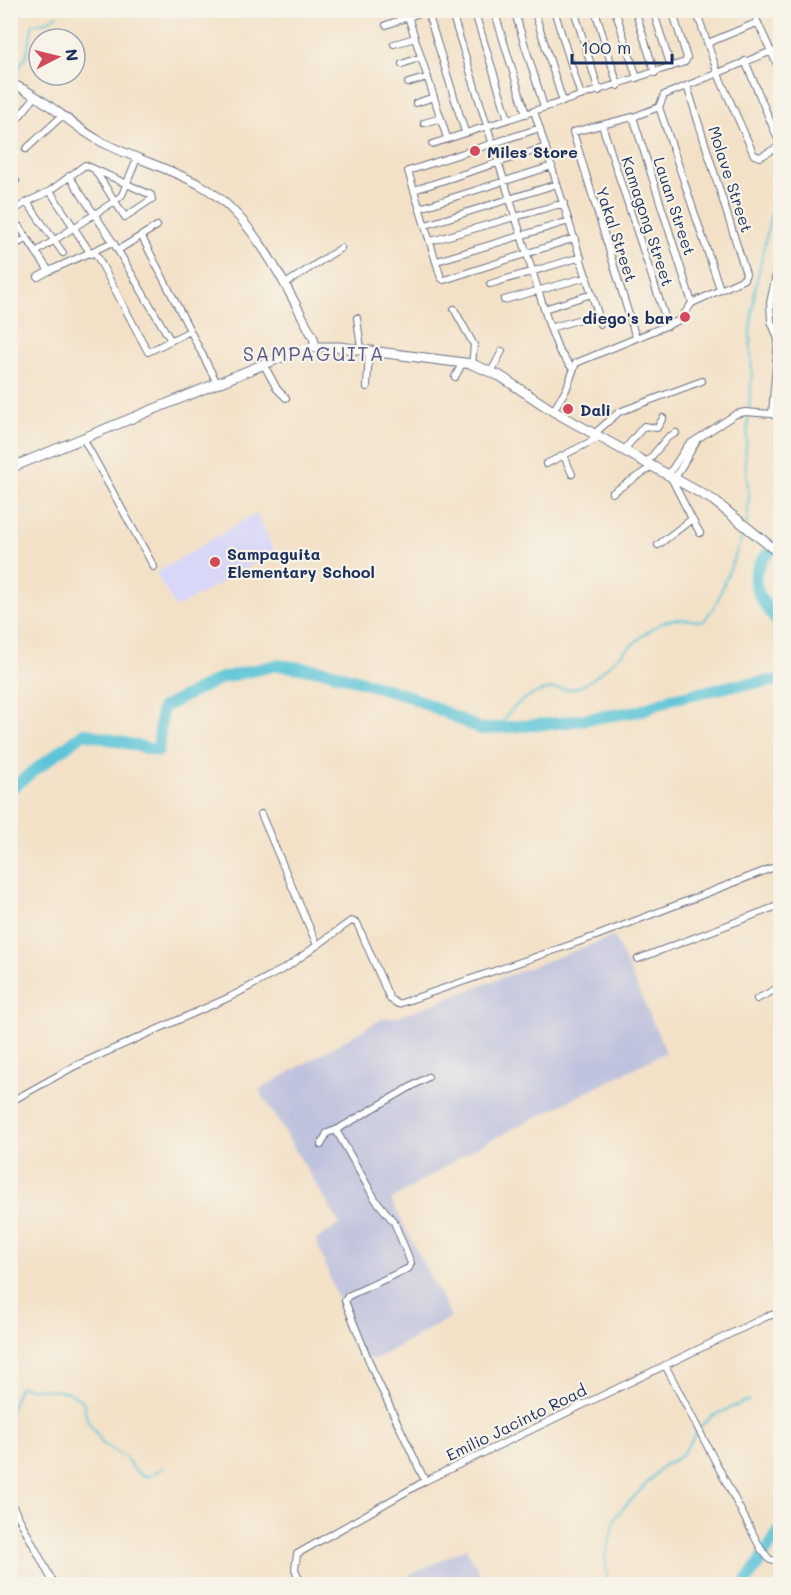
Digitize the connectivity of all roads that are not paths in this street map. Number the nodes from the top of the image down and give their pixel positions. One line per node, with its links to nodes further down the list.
1 (451, 10): 53 (street)
2 (474, 10): 50 (street)
3 (494, 10): 46 (street)
4 (514, 10): 43 (street)
5 (534, 10): 41 (street)
6 (554, 10): 38 (street)
7 (574, 10): 37 (street)
8 (595, 10): 35 (street)
9 (615, 10): 32 (street)
10 (635, 10): 29 (street)
11 (653, 10): 27 (street)
12 (672, 10): 27 (street)
13 (709, 10): 16 (street)
14 (752, 10): 18 (street)
15 (427, 11): 17 (street); 56 (street)
16 (696, 13): 21 (street)
17 (407, 14): 19 (street); 20 (street)
18 (756, 23): 21 (street); 23 (street)
19 (386, 25)
20 (415, 38): 22 (street); 24 (street)
21 (708, 43): 30 (street)
22 (394, 44)
23 (771, 51): 25 (street); 28 (street)
24 (421, 57): 26 (street); 31 (street)
25 (745, 61): 30 (street); 60 (street)
26 (402, 64)
27 (671, 67): 29 (street)
28 (780, 71)
29 (655, 73): 32 (street)
30 (718, 74): 36 (street); 60 (street)
31 (428, 77): 33 (street); 40 (street)
32 (637, 78): 35 (street)
33 (408, 83)
34 (11, 84): 39 (street)
35 (618, 86): 37 (street)
36 (687, 86): 44 (street); 110 (street, Molave Street)
37 (599, 91): 38 (street)
38 (581, 96): 41 (street)
39 (35, 97): 47 (street); 54 (street)
40 (434, 97): 42 (street); 49 (street)
41 (563, 102): 43 (street)
42 (416, 103)
43 (544, 107): 45 (street)
44 (660, 107): 48 (street); 110 (street)
45 (534, 111): 46 (street); 55 (street)
46 (526, 114): 50 (street)
47 (62, 116): 62 (street); 63 (street)
48 (633, 117): 52 (street); 115 (street, Lauan Street)
49 (441, 118): 51 (street); 57 (street)
50 (508, 119): 53 (street)
51 (424, 123)
52 (602, 124): 121 (street, Kamagong Street); 124 (street, Yakal Street)
53 (486, 126): 56 (street); 59 (street)
54 (10, 128)
55 (540, 128): 59 (street); 61 (street)
56 (465, 132): 57 (street)
57 (447, 138): 58 (street)
58 (432, 144)
59 (491, 144): 64 (street); 71 (street)
60 (780, 145)
61 (546, 147): 64 (street); 65 (street)
62 (26, 149)
63 (137, 158): 69 (street); 107 (street)
64 (498, 162): 68 (street); 71 (street)
65 (552, 166): 68 (street); 70 (street)
66 (94, 169): 67 (street); 69 (street); 75 (street)
67 (69, 176): 72 (street); 79 (street)
68 (504, 181): 73 (street); 77 (street)
69 (127, 184): 75 (street); 75 (street)
70 (557, 184): 73 (street); 76 (street)
71 (414, 190): 77 (street)
72 (50, 191): 74 (street); 85 (street)
73 (510, 199): 80 (street); 83 (street)
74 (27, 201): 78 (street); 90 (street)
75 (115, 201): 79 (street)
76 (564, 202): 80 (street); 81 (street)
77 (420, 208): 83 (street)
78 (11, 212)
79 (94, 215): 85 (street); 92 (street)
80 (516, 218): 86 (street); 91 (street)
81 (569, 221): 86 (street); 89 (street)
82 (157, 225): 87 (street)
83 (426, 225): 91 (street)
84 (20, 227): 88 (street)
85 (74, 227): 90 (street); 98 (street)
86 (522, 236): 99 (street); 102 (street)
87 (142, 237): 95 (street); 123 (street)
88 (27, 238): 93 (street); 96 (street)
89 (575, 238): 99 (street); 101 (street)
90 (54, 241): 96 (street); 97 (street)
91 (431, 241): 102 (street)
92 (113, 242): 95 (street); 98 (street)
93 (10, 248)
94 (341, 248): 107 (street)
95 (118, 250): 125 (street)
96 (36, 252): 103 (street)
97 (63, 253)
98 (93, 253): 103 (street); 125 (street)
99 (527, 253): 102 (street); 104 (street)
100 (780, 255): 113 (street)
101 (581, 257): 104 (street); 106 (street)
102 (437, 261)
103 (49, 271): 105 (street)
104 (533, 272): 108 (street); 109 (street)
105 (38, 277)
106 (588, 277): 109 (street); 112 (street)
107 (285, 284): 126 (street)
108 (490, 284)
109 (538, 289): 114 (street); 117 (street)
110 (720, 289): 115 (street)
111 (780, 290): 113 (street)
112 (592, 294): 117 (street); 118 (street)
113 (772, 294): 139 (street)
114 (504, 300)
115 (692, 303): 121 (street)
116 (454, 309): 129 (street)
117 (544, 309): 122 (street)
118 (597, 314): 120 (street); 122 (street)
119 (357, 318): 127 (street)
120 (600, 324)
121 (668, 326): 124 (street)
122 (550, 328): 131 (street)
123 (190, 331): 125 (street); 135 (street)
124 (636, 338): 131 (street)
125 (171, 341)
126 (315, 347): 127 (main road); 130 (main road)
127 (365, 349): 129 (main road); 136 (street)
128 (502, 351): 132 (street)
129 (468, 363): 132 (main road); 133 (street)
130 (264, 365): 135 (main road); 137 (street)
131 (572, 368): 138 (street)
132 (491, 372): 138 (main road)
133 (454, 377)
134 (702, 381): 143 (street)
135 (218, 385): 144 (main road)
136 (367, 387)
137 (286, 398)
138 (553, 411): 143 (main road)
139 (772, 414): 141 (street); 151 (street)
140 (663, 418): 145 (street)
141 (780, 419)
142 (676, 433): 148 (street)
143 (598, 435): 145 (main road); 146 (street)
144 (84, 440): 149 (main road); 157 (street)
145 (624, 450): 148 (main road)
146 (564, 456): 147 (street); 150 (street)
147 (546, 464)
148 (650, 464): 151 (main road); 152 (street)
149 (10, 468)
150 (572, 474)
151 (672, 476): 153 (street); 156 (main road)
152 (612, 493)
153 (692, 519): 154 (street); 155 (street)
154 (700, 533)
155 (658, 545)
156 (779, 552)
157 (154, 567)
158 (261, 814): 161 (street)
159 (780, 872): 161 (street)
160 (780, 905): 162 (street)
161 (317, 945): 166 (street)
162 (638, 959)
163 (780, 987): 164 (street)
164 (757, 999)
165 (428, 1077): 167 (street)
166 (10, 1102)
167 (336, 1131): 168 (street); 171 (street)
168 (321, 1144)
169 (780, 1313): 170 (street, Emilio Jacinto Road)
170 (665, 1365): 171 (street, Emilio Jacinto Road); 173 (street)
171 (425, 1481): 175 (street, Emilio Jacinto Road)
172 (10, 1501): 174 (street)
173 (780, 1560)
174 (54, 1584)
175 (301, 1584)

